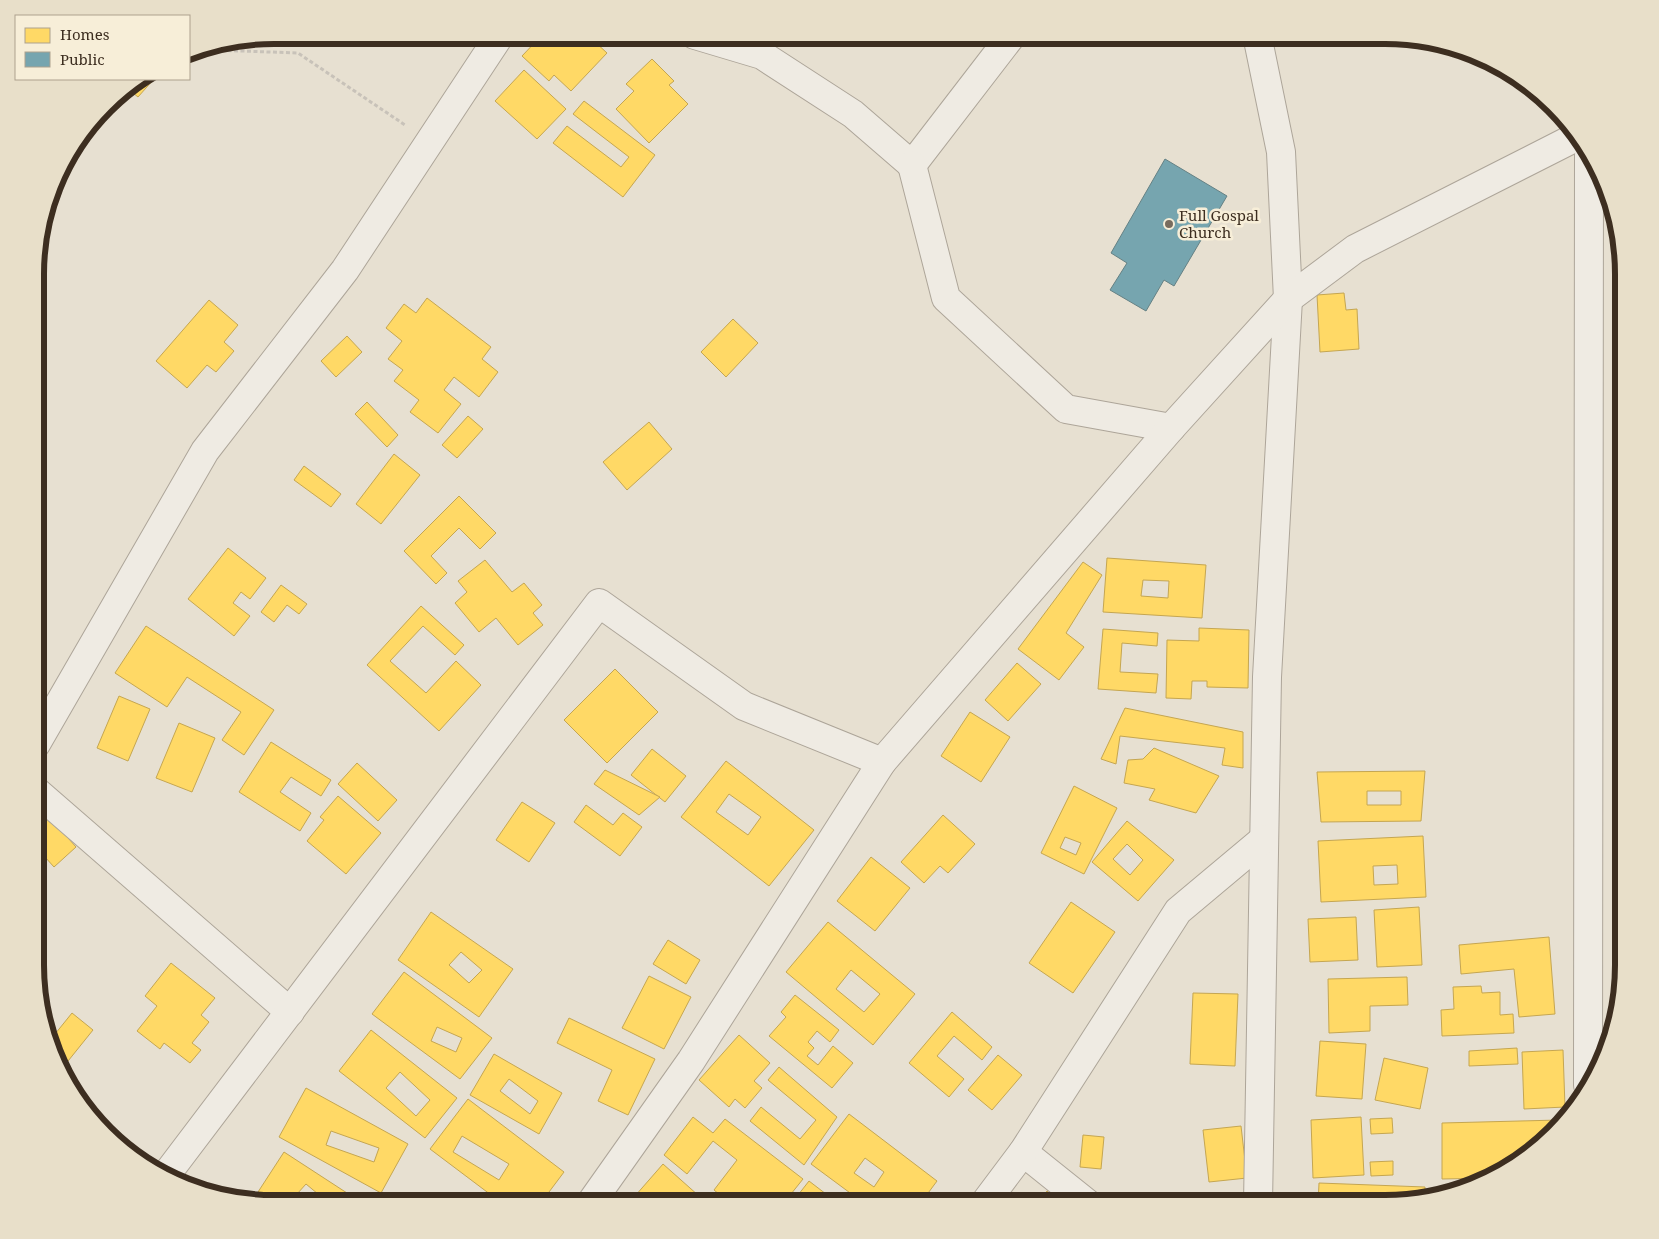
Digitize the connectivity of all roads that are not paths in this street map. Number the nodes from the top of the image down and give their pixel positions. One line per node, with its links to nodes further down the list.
1 (494, 44): 10 (street)
2 (725, 44): 6 (street)
3 (1005, 44): 6 (street)
4 (1259, 44): 8 (street)
5 (1572, 139): 8 (street)
6 (912, 165): 9 (street)
7 (1589, 168): 15 (street)
8 (1288, 299): 9 (street); 13 (street)
9 (1171, 428): 11 (street)
10 (44, 730)
11 (882, 762): 14 (street); 18 (street)
12 (44, 798): 14 (street)
13 (1264, 839): 16 (street); 21 (street)
14 (290, 1012): 17 (street)
15 (1588, 1073)
16 (1023, 1152): 19 (street); 20 (street)
17 (170, 1170)
18 (596, 1195)
19 (991, 1195)
20 (1077, 1195)
21 (1258, 1195)

